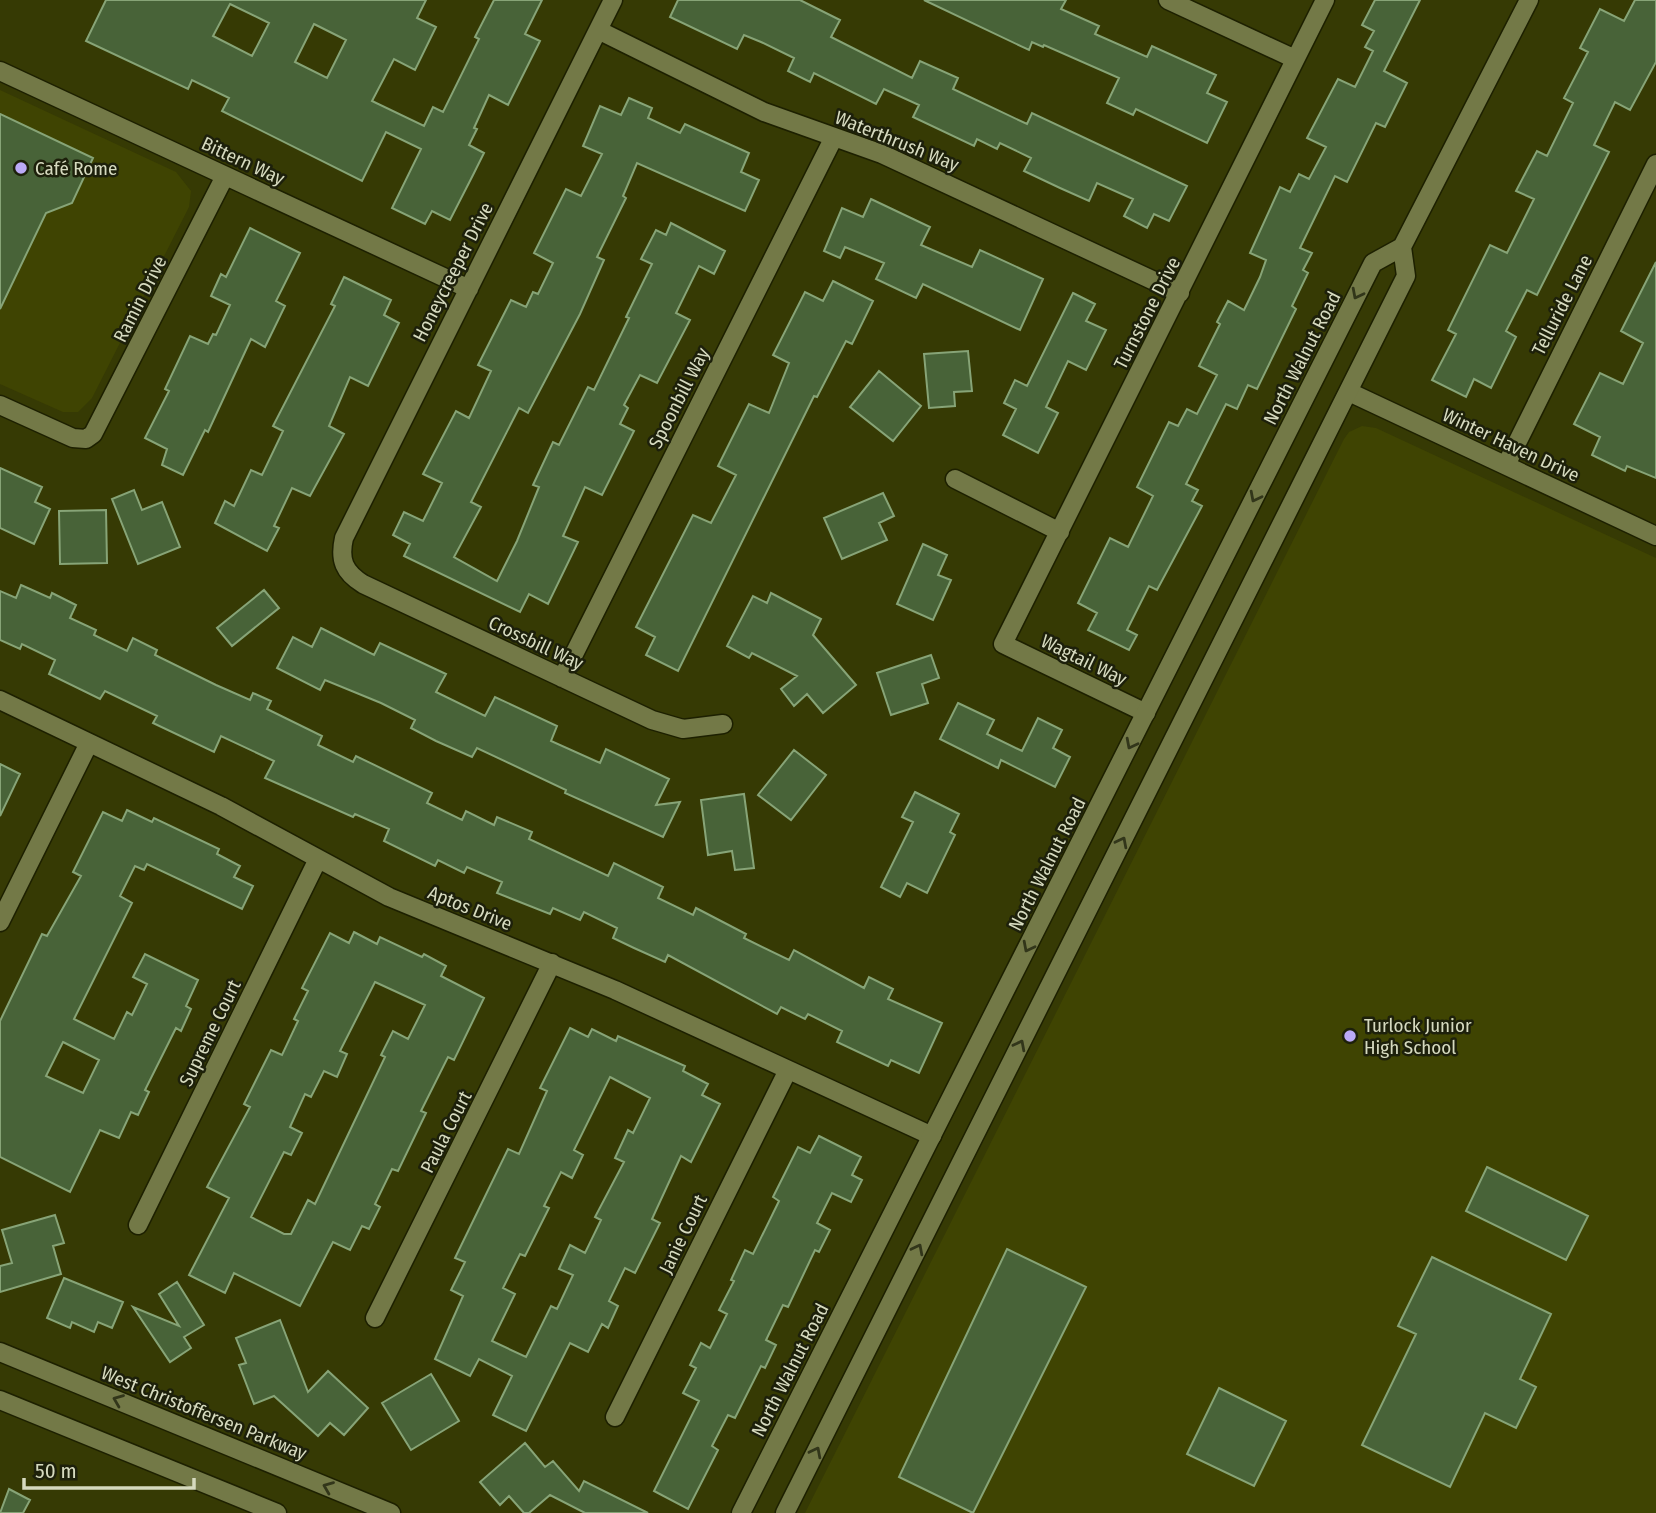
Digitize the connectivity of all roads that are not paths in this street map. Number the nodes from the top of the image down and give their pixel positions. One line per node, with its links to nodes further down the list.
1 (613, 0): 5 (street, Honeycreeper Drive)
2 (1168, 0): 6 (street)
3 (1325, 0): 6 (street, Turnstone Drive)
4 (1529, 0): 11 (street)
5 (598, 30): 8 (street, Waterthrush Way); 12 (street, Honeycreeper Drive)
6 (1296, 59): 13 (street, Turnstone Drive)
7 (0, 71): 10 (street, Bittern Way)
8 (834, 137): 13 (street, Waterthrush Way); 22 (street, Spoonbill Way)
9 (1656, 164): 16 (street, Telluride Lane)
10 (225, 176): 12 (street, Bittern Way); 15 (street, Ramin Drive)
11 (1402, 247): 14 (street); 24 (street, North Walnut Road, one-way to 24)
12 (469, 289): 20 (street, Honeycreeper Drive)
13 (1180, 293): 18 (street, Turnstone Drive)
14 (1349, 392): 16 (street, Winter Haven Drive); 40 (street, one-way to 14)
15 (0, 405)
16 (1506, 465): 19 (street, Winter Haven Drive)
17 (956, 479): 18 (street)
18 (1060, 532): 21 (street, Turnstone Drive)
19 (1656, 536)
20 (343, 564): 22 (street, Crossbill Way)
21 (1003, 644): 24 (street, Wagtail Way)
22 (562, 678): 25 (street, Crossbill Way)
23 (0, 700): 26 (street, Aptos Drive)
24 (1146, 713): 31 (street, North Walnut Road, one-way to 31)
25 (723, 723)
26 (89, 743): 27 (street, Aptos Drive); 28 (street)
27 (318, 859): 29 (street, Aptos Drive); 32 (street, Supreme Court)
28 (0, 922)
29 (552, 963): 30 (street, Aptos Drive); 33 (street, Paula Court)
30 (788, 1070): 31 (street, Aptos Drive); 36 (street, Janie Court)
31 (932, 1136): 39 (street, North Walnut Road)
32 (138, 1225)
33 (375, 1318)
34 (0, 1352): 38 (street, West Christoffersen Parkway, one-way to 34)
35 (0, 1400): 37 (street)
36 (615, 1417)
37 (277, 1513)
38 (391, 1513)
39 (741, 1513)
40 (785, 1513)

